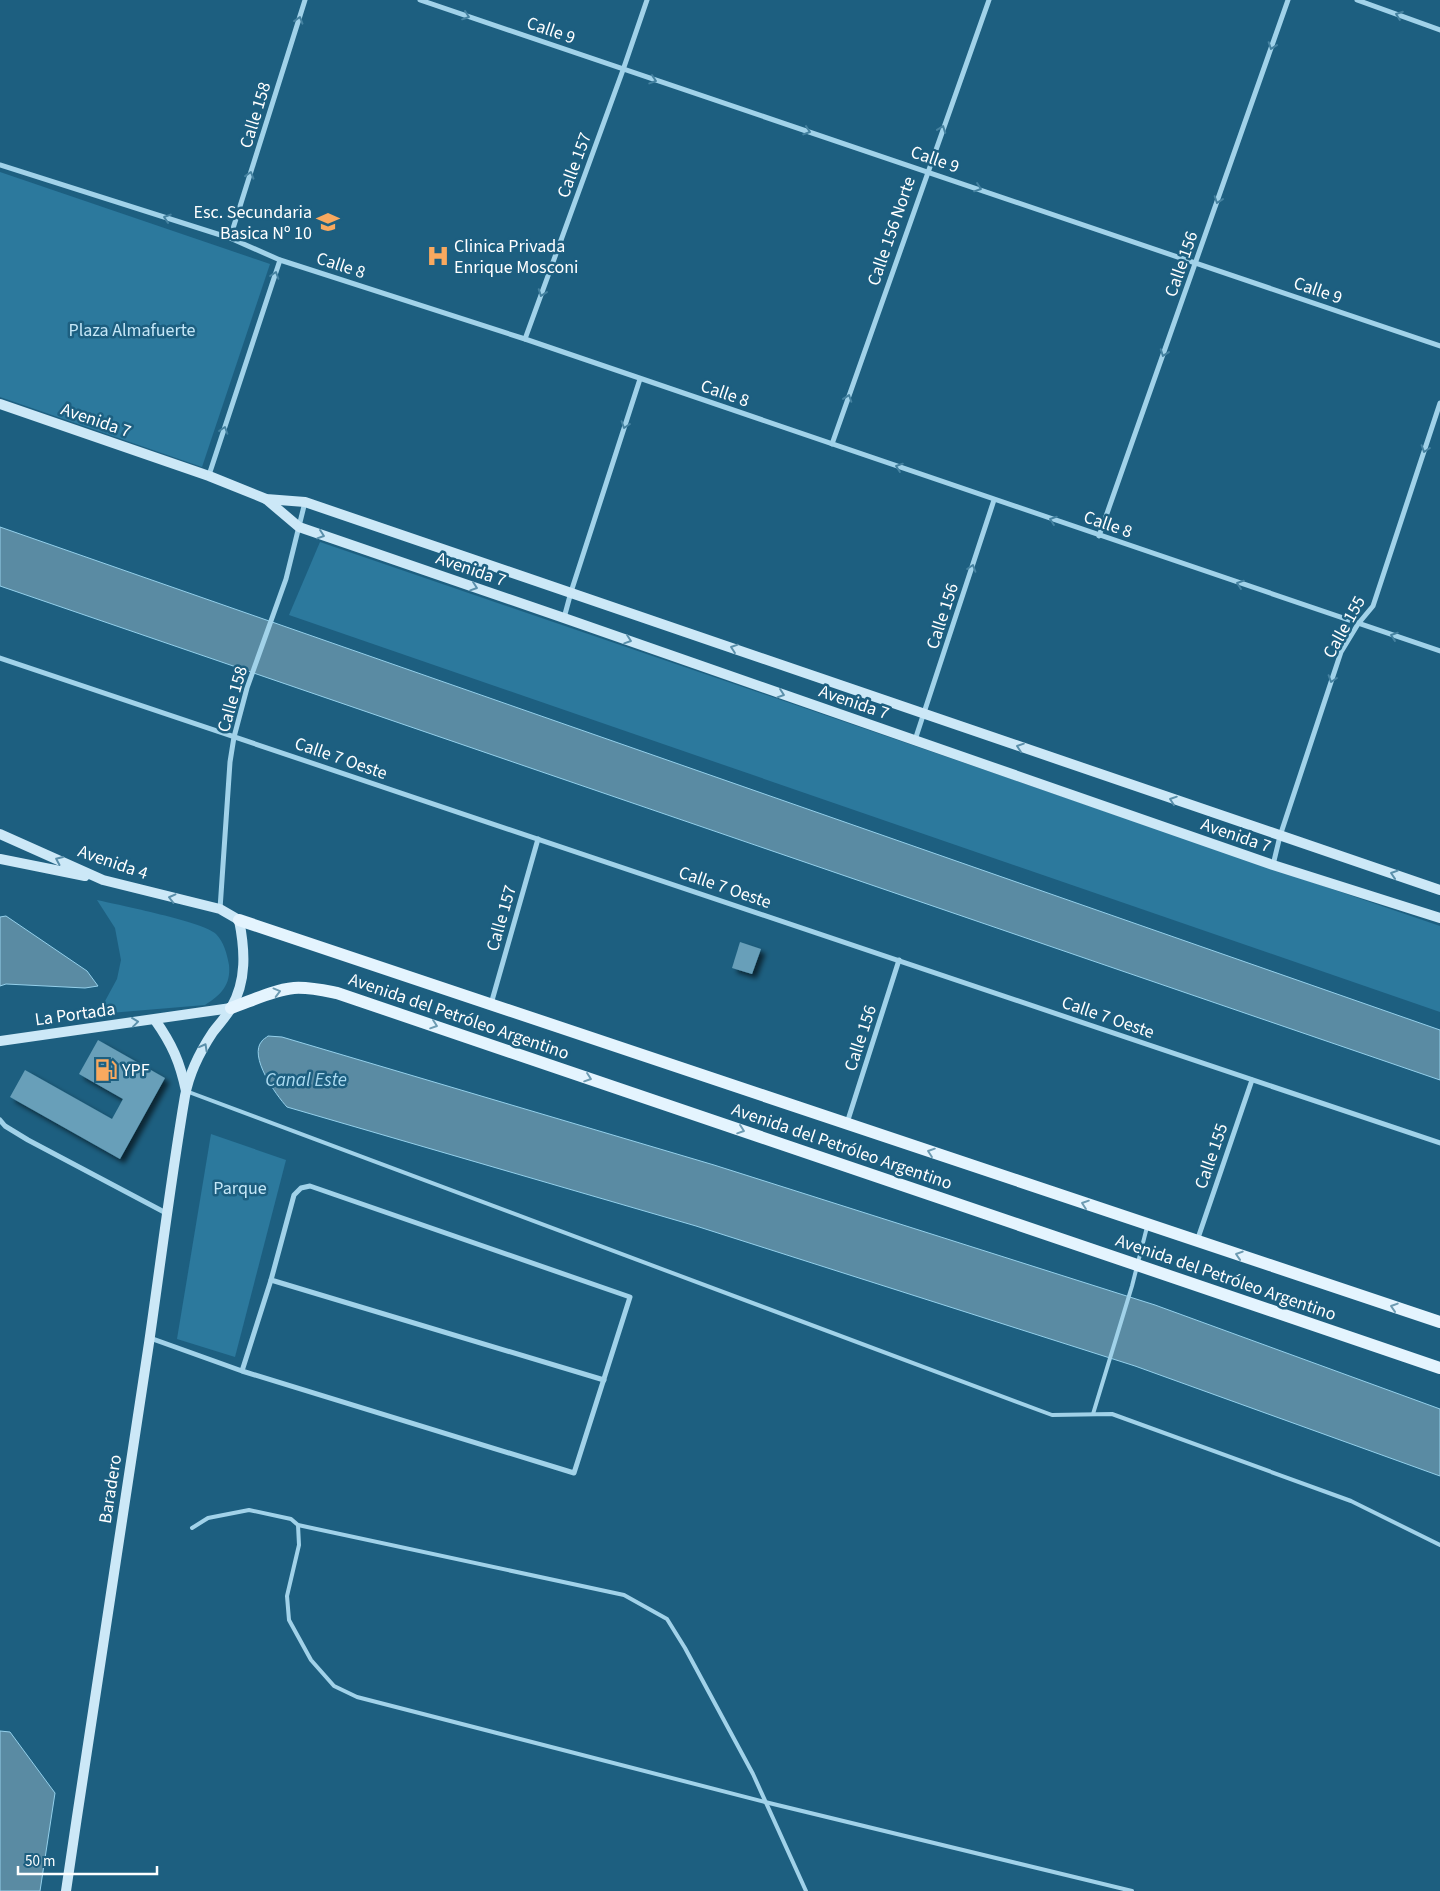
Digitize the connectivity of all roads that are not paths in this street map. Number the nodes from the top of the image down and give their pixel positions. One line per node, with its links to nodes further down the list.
1 (305, 0): 11 (street, Calle 158, one-way to 1)
2 (420, 0): 8 (street, Calle 9, one-way to 8)
3 (647, 0): 8 (street, Calle 157)
4 (989, 0): 10 (street, Calle 156 Norte, one-way to 4)
5 (1288, 0): 13 (street, Calle 156, one-way to 13)
6 (1357, 0): 7 (street, one-way to 6)
7 (1440, 30)
8 (623, 70): 10 (street, Calle 9, one-way to 10); 14 (street, Calle 157, one-way to 14)
9 (0, 165): 11 (street, Calle 8, one-way to 9)
10 (927, 171): 13 (street, Calle 9, one-way to 13); 19 (street, Calle 156 Norte, one-way to 10)
11 (230, 238): 12 (street, Calle 8)
12 (280, 260): 14 (street, Calle 8); 20 (street, one-way to 12)
13 (1196, 264): 15 (street, Calle 9); 25 (street, Calle 156, one-way to 25)
14 (525, 339): 16 (street, Calle 8)
15 (1440, 346)
16 (640, 379): 19 (street, Calle 8); 26 (street, one-way to 26)
17 (1440, 403): 28 (street, Calle 155, one-way to 28)
18 (0, 404): 20 (main road, Avenida 7)
19 (832, 444): 22 (street, Calle 8, one-way to 19)
20 (208, 476): 21 (main road, Avenida 7)
21 (266, 499): 23 (main road, Avenida 7); 24 (main road, Avenida 7)
22 (994, 500): 25 (street, Calle 8, one-way to 22); 31 (street, Calle 156, one-way to 22)
23 (305, 502): 24 (street, Calle 158); 26 (main road, Avenida 7)
24 (299, 527): 27 (main road, Avenida 7, one-way to 27); 32 (street, Calle 158)
25 (1099, 536): 28 (street, Calle 8, one-way to 25)
26 (571, 592): 27 (street); 31 (main road, Avenida 7, one-way to 26)
27 (564, 618): 33 (main road, Avenida 7, one-way to 33)
28 (1358, 624): 29 (street, Calle 8, one-way to 28); 35 (street, Calle 155, one-way to 35)
29 (1440, 651)
30 (0, 658): 32 (street, Calle 7 Oeste)
31 (924, 714): 33 (street, Calle 156); 35 (main road, Avenida 7, one-way to 31)
32 (234, 737): 36 (street, Calle 7 Oeste); 41 (street, Calle 158)
33 (914, 740): 38 (main road, Avenida 7)
34 (0, 834): 39 (main road, Avenida 4, one-way to 34)
35 (1280, 836): 38 (street, Calle 155); 40 (main road, Avenida 7, one-way to 35)
36 (538, 839): 44 (street, Calle 7 Oeste); 45 (street, Calle 157)
37 (0, 859): 39 (main road)
38 (1273, 865): 42 (main road, Avenida 7)
39 (103, 880): 41 (main road, Avenida 4, one-way to 39)
40 (1440, 890)
41 (220, 910): 43 (main road, Avenida 4)
42 (1440, 918)
43 (239, 920): 45 (main road, Avenida del Petróleo Argentino); 46 (main road, Baradero)
44 (898, 960): 49 (street, Calle 7 Oeste); 52 (street, Calle 156)
45 (491, 1004): 52 (main road, Avenida del Petróleo Argentino)
46 (231, 1008): 47 (main road, La Portada); 50 (main road, Baradero, one-way to 46); 57 (main road, Avenida del Petróleo Argentino, one-way to 57)
47 (155, 1020): 48 (main road, La Portada, one-way to 47); 50 (main road, Baradero)
48 (0, 1041)
49 (1252, 1080): 53 (street, Calle 7 Oeste); 56 (street, Calle 155)
50 (186, 1091): 54 (main road, Baradero); 64 (lane)
51 (0, 1120): 54 (street)
52 (847, 1124): 55 (main road, Avenida del Petróleo Argentino, one-way to 52)
53 (1440, 1143)
54 (166, 1213): 60 (main road, Baradero)
55 (1148, 1225): 56 (main road, Avenida del Petróleo Argentino); 57 (lane)
56 (1197, 1241): 59 (main road, Avenida del Petróleo Argentino, one-way to 56)
57 (1137, 1266): 61 (main road, Avenida del Petróleo Argentino); 64 (lane)
58 (271, 1280): 62 (street); 63 (street); 63 (street)
59 (1440, 1322)
60 (150, 1338): 62 (street); 69 (main road, Baradero)
61 (1440, 1368)
62 (242, 1371): 63 (street)
63 (604, 1380)
64 (1092, 1414): 67 (lane)
65 (298, 1525): 66 (lane); 68 (lane); 68 (lane)
66 (192, 1528)
67 (1440, 1545)
68 (766, 1802): 70 (lane); 71 (lane)
69 (66, 1891)
70 (806, 1891)
71 (1132, 1891)

